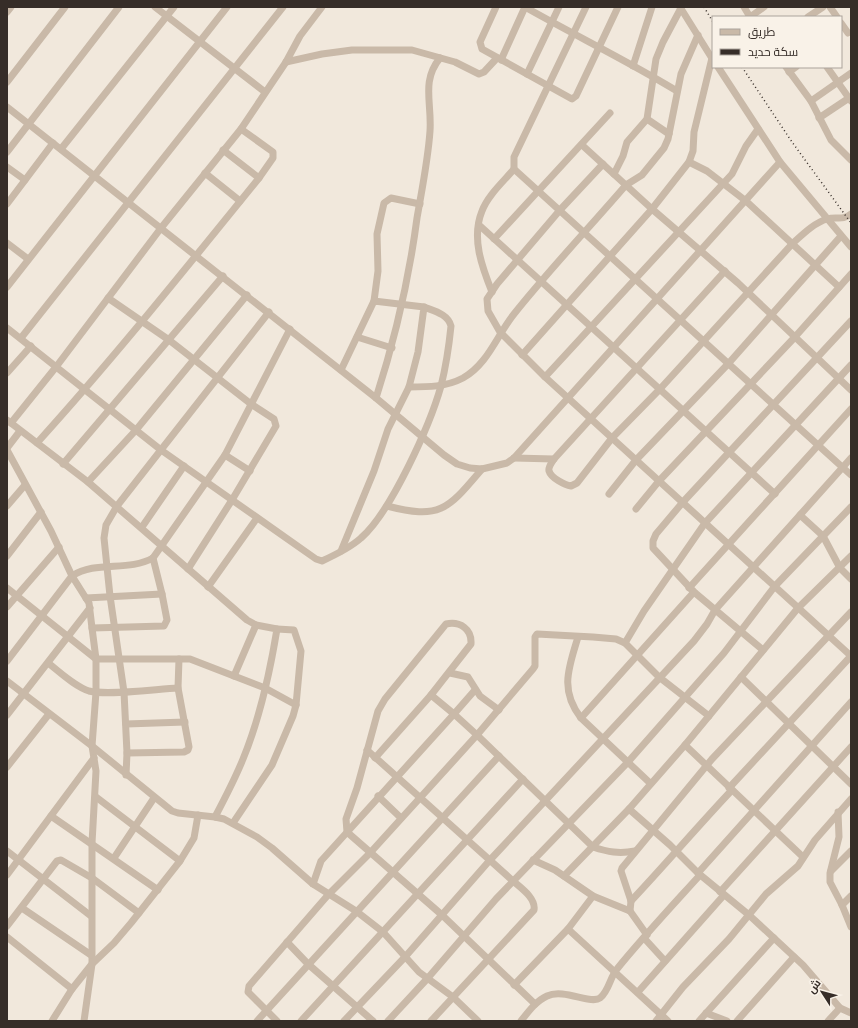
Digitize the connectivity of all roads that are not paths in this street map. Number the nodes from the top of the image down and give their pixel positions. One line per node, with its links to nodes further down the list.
1 (11, 7): 21 (street)
2 (65, 7): 46 (street)
3 (119, 7): 57 (street)
4 (155, 7): 22 (street)
5 (174, 7): 22 (street)
6 (227, 7): 32 (street)
7 (283, 7): 39 (street)
8 (322, 7): 37 (street)
9 (496, 7): 35 (street)
10 (525, 7): 27 (street); 35 (street)
11 (559, 7): 27 (street)
12 (586, 7): 30 (street)
13 (618, 7): 33 (street)
14 (642, 7): 20 (street)
15 (744, 7): 23 (street)
16 (764, 7): 24 (street)
17 (823, 7): 25 (street)
18 (830, 7): 26 (street)
19 (680, 8): 31 (street); 45 (street)
20 (650, 9): 38 (street)
21 (7, 12)
22 (167, 16): 32 (street); 63 (street)
23 (749, 16)
24 (751, 16)
25 (810, 16)
26 (836, 16)
27 (552, 22): 30 (street); 44 (street)
28 (842, 24): 29 (street)
29 (849, 32)
30 (574, 34): 33 (street); 48 (street)
31 (698, 35): 36 (street); 50 (street)
32 (201, 41): 39 (street); 74 (street)
33 (600, 47): 38 (street); 48 (street)
34 (440, 58): 35 (street); 37 (street); 84 (street)
35 (499, 59): 44 (street)
36 (712, 59): 67 (street)
37 (286, 62): 49 (street)
38 (633, 66): 45 (street)
39 (235, 68): 49 (street); 81 (street)
40 (719, 68): 59 (street)
41 (828, 68): 47 (street)
42 (787, 70): 52 (street)
43 (851, 73): 47 (street)
44 (526, 74): 48 (street)
45 (654, 77): 50 (street); 56 (street)
46 (7, 82)
47 (838, 82): 51 (street); 52 (street)
48 (549, 86): 71 (street)
49 (265, 92): 58 (street)
50 (677, 92): 60 (street)
51 (850, 100): 55 (street)
52 (811, 101): 55 (street)
53 (8, 108): 57 (street)
54 (610, 112): 62 (street)
55 (819, 118): 66 (street)
56 (648, 119): 60 (street); 73 (street)
57 (28, 123): 61 (street); 65 (street)
58 (241, 129): 64 (street); 75 (street)
59 (758, 129): 68 (street); 77 (street)
60 (669, 134): 78 (street)
61 (53, 142): 63 (street); 76 (street)
62 (582, 145): 69 (street); 79 (street)
63 (61, 149): 74 (street)
64 (223, 150): 72 (street); 75 (street)
65 (7, 152)
66 (851, 160)
67 (689, 162): 77 (street); 85 (street)
68 (780, 162): 80 (street); 88 (street)
69 (603, 164): 73 (street); 86 (street)
70 (7, 167): 76 (street)
71 (514, 169): 79 (street); 89 (street)
72 (205, 172): 82 (street); 90 (street)
73 (614, 174): 78 (street)
74 (94, 175): 81 (street); 101 (street)
75 (258, 178): 82 (street)
76 (25, 180): 83 (street)
77 (724, 183): 80 (street); 91 (street)
78 (626, 185): 85 (street); 92 (street)
79 (538, 191): 86 (street); 94 (street)
80 (746, 201): 96 (street); 98 (street)
81 (129, 202): 90 (street); 130 (street)
82 (240, 202): 99 (street)
83 (7, 204)
84 (420, 204): 116 (street); 117 (street)
85 (652, 209): 91 (street); 100 (street)
86 (560, 210): 92 (street); 102 (street)
87 (851, 214): 88 (street)
88 (828, 219): 93 (street); 96 (street)
89 (479, 225): 94 (street); 111 (street)
90 (161, 228): 99 (street); 114 (street)
91 (678, 231): 98 (street); 107 (street)
92 (585, 233): 100 (street); 108 (street)
93 (841, 236): 97 (street); 103 (street)
94 (494, 239): 102 (street)
95 (7, 243): 101 (street)
96 (793, 243): 103 (street); 112 (street)
97 (851, 247)
98 (701, 250): 104 (street); 115 (street)
99 (197, 256): 106 (street); 124 (street)
100 (611, 256): 107 (street); 118 (street)
101 (28, 260): 109 (street)
102 (517, 261): 108 (street); 111 (street)
103 (817, 265): 110 (street); 121 (street)
104 (724, 271): 112 (street); 122 (street)
105 (851, 274): 110 (street)
106 (222, 276): 113 (street); 132 (street)
107 (635, 278): 115 (street); 125 (street)
108 (542, 282): 118 (street); 128 (street)
109 (7, 286)
110 (839, 287): 131 (street)
111 (492, 292): 128 (street)
112 (748, 292): 121 (street); 133 (street)
113 (247, 295): 120 (street); 139 (street)
114 (108, 298): 124 (street); 142 (street)
115 (658, 298): 122 (street); 135 (street)
116 (374, 301): 117 (street); 129 (street)
117 (401, 303): 119 (street); 136 (street)
118 (568, 306): 125 (street); 137 (street)
119 (424, 307): 150 (street); 151 (street)
120 (269, 312): 127 (street); 147 (street)
121 (772, 316): 131 (street); 140 (street)
122 (681, 320): 133 (street); 143 (street)
123 (851, 320): 138 (street)
124 (143, 321): 132 (street); 153 (street)
125 (591, 326): 135 (street); 146 (street)
126 (7, 328): 130 (street)
127 (290, 329): 144 (street); 157 (street)
128 (500, 332): 137 (street); 150 (street)
129 (358, 337): 136 (street); 144 (street)
130 (21, 338): 134 (street)
131 (794, 338): 138 (street); 149 (street)
132 (169, 340): 139 (street); 159 (street)
133 (703, 340): 140 (street); 152 (street)
134 (31, 346): 142 (street); 145 (street)
135 (614, 347): 143 (street); 156 (street)
136 (392, 348): 155 (street)
137 (522, 355): 146 (street)
138 (816, 358): 148 (street); 158 (street)
139 (194, 360): 147 (street); 166 (street)
140 (728, 364): 149 (street); 161 (street)
141 (851, 366): 148 (street)
142 (56, 367): 153 (street); 164 (street)
143 (637, 368): 152 (street); 163 (street)
144 (341, 370): 155 (street)
145 (7, 373)
146 (545, 377): 156 (street)
147 (216, 378): 157 (street); 174 (street)
148 (838, 379): 154 (street); 165 (street)
149 (751, 384): 158 (street); 168 (street)
150 (441, 386): 151 (street); 169 (street)
151 (409, 387): 162 (street)
152 (660, 389): 161 (street); 170 (street)
153 (85, 390): 159 (street); 171 (street)
154 (851, 390)
155 (376, 398): 162 (street)
156 (568, 398): 163 (street); 177 (street)
157 (251, 404): 176 (street); 185 (street)
158 (772, 404): 165 (street); 175 (street)
159 (110, 408): 166 (street); 181 (street)
160 (851, 409): 172 (street)
161 (684, 410): 168 (street); 180 (street)
162 (394, 414): 169 (street); 210 (street)
163 (590, 417): 170 (street); 179 (street)
164 (9, 422): 167 (street)
165 (795, 425): 172 (street); 186 (street)
166 (136, 430): 174 (street); 189 (street)
167 (20, 431): 171 (street); 173 (street)
168 (707, 431): 175 (street); 188 (street)
169 (421, 437): 184 (street); 198 (street)
170 (612, 438): 179 (street); 180 (street)
171 (37, 444): 181 (street)
172 (818, 446): 183 (street); 193 (street)
173 (7, 449): 191 (street)
174 (161, 450): 182 (street); 197 (street)
175 (729, 451): 186 (street); 195 (street)
176 (225, 455): 185 (street); 190 (street)
177 (514, 458): 179 (street); 184 (street)
178 (851, 458): 183 (street)
179 (554, 459)
180 (636, 460): 188 (street); 192 (street)
181 (63, 464): 189 (street)
182 (184, 466): 190 (street); 205 (street)
183 (842, 467): 187 (street); 202 (street)
184 (482, 469): 198 (street)
185 (250, 471): 194 (street)
186 (752, 472): 193 (street); 204 (street)
187 (851, 475)
188 (659, 481): 195 (street); 200 (street)
189 (88, 482): 197 (street)
190 (207, 483): 194 (street); 207 (street)
191 (24, 485): 196 (street); 201 (street)
192 (609, 494)
193 (775, 494): 208 (street)
194 (232, 500): 203 (street); 217 (street)
195 (683, 502): 204 (street); 218 (street)
196 (7, 506)
197 (117, 506): 205 (street); 214 (street)
198 (387, 506): 210 (street)
199 (851, 507): 206 (street)
200 (636, 509)
201 (40, 512): 209 (street); 211 (street)
202 (800, 515): 206 (street); 215 (street)
203 (257, 518): 210 (street); 222 (street)
204 (705, 523): 208 (street); 218 (street)
205 (142, 527): 207 (street)
206 (823, 536): 216 (street); 221 (street)
207 (162, 545): 213 (street); 217 (street)
208 (729, 545): 215 (street); 224 (street)
209 (59, 547): 219 (street); 226 (street)
210 (341, 551)
211 (7, 556)
212 (851, 556): 216 (street)
213 (153, 558): 214 (street); 225 (street)
214 (106, 567): 219 (street); 227 (street)
215 (753, 567): 221 (street); 232 (street)
216 (840, 568): 220 (street); 231 (street)
217 (188, 569): 222 (street)
218 (671, 569): 224 (street); 243 (street)
219 (72, 576): 228 (street); 234 (street)
220 (851, 578)
221 (775, 586): 231 (street); 239 (street)
222 (208, 587): 235 (street)
223 (7, 588): 226 (street)
224 (692, 590): 232 (street); 245 (street)
225 (162, 594): 227 (street); 236 (street)
226 (17, 596): 229 (street); 234 (street)
227 (110, 596): 228 (street); 236 (street)
228 (86, 598): 230 (street)
229 (7, 607)
230 (90, 608): 237 (street); 242 (street)
231 (798, 608): 241 (street); 244 (street)
232 (715, 610): 239 (street); 254 (street)
233 (851, 612): 241 (street)
234 (42, 616): 242 (street); 250 (street)
235 (256, 625): 238 (street); 253 (street)
236 (115, 627): 237 (street); 248 (street)
237 (92, 628): 247 (street)
238 (277, 629): 258 (street); 267 (street)
239 (740, 632): 244 (street); 264 (street)
240 (578, 636): 243 (street); 268 (street); 273 (street)
241 (829, 636): 246 (street); 265 (street)
242 (68, 637): 247 (street); 251 (street)
243 (625, 643): 245 (street)
244 (763, 650): 255 (street)
245 (639, 656): 254 (street); 273 (street)
246 (851, 656): 275 (street)
247 (96, 659): 248 (street); 260 (street)
248 (118, 659): 249 (street); 261 (street)
249 (179, 659): 253 (street); 257 (street)
250 (7, 661)
251 (48, 663): 260 (street); 262 (street)
252 (450, 673): 259 (street); 263 (street); 283 (street)
253 (234, 676): 258 (street)
254 (660, 677): 264 (street); 278 (street)
255 (741, 678): 265 (street); 272 (street)
256 (7, 682): 262 (street)
257 (178, 688): 261 (street); 274 (street)
258 (265, 688): 267 (street); 309 (street)
259 (475, 690): 268 (street); 270 (street)
260 (96, 692): 261 (street); 281 (street)
261 (124, 692): 276 (street)
262 (23, 694): 269 (street); 271 (street)
263 (431, 695): 270 (street); 287 (street)
264 (684, 697): 272 (street); 288 (street)
265 (766, 702): 275 (street); 291 (street)
266 (851, 702): 279 (street)
267 (296, 705): 312 (street)
268 (499, 710): 277 (street)
269 (49, 714): 281 (street); 290 (street)
270 (454, 714): 277 (street); 293 (street)
271 (7, 715)
272 (709, 716): 280 (street)
273 (581, 718): 278 (street)
274 (186, 722): 276 (street); 284 (street)
275 (789, 723): 279 (street); 297 (street)
276 (126, 724): 284 (street)
277 (477, 735): 285 (street); 300 (street)
278 (603, 738): 288 (street); 303 (street)
279 (811, 744): 289 (street); 305 (street)
280 (685, 745): 291 (street); 295 (street)
281 (92, 746): 286 (street); 292 (street)
282 (851, 747): 289 (street)
283 (366, 750): 287 (street); 316 (street)
284 (127, 754): 292 (street)
285 (499, 756): 294 (street); 310 (street)
286 (94, 758): 299 (street); 308 (street)
287 (375, 758): 293 (street)
288 (628, 762): 295 (street); 313 (street)
289 (833, 766): 296 (street); 317 (street)
290 (7, 767)
291 (707, 767): 297 (street); 315 (street)
292 (126, 775): 301 (street)
293 (396, 776): 298 (street); 300 (street)
294 (523, 779): 303 (street); 318 (street)
295 (650, 783): 304 (street)
296 (851, 784)
297 (731, 789): 305 (street); 324 (street)
298 (378, 796): 311 (street); 316 (street)
299 (96, 797): 314 (street); 319 (street)
300 (420, 797): 310 (street); 311 (street)
301 (154, 798): 307 (street); 314 (street)
302 (851, 799): 306 (street)
303 (546, 801): 313 (street); 329 (street)
304 (629, 809): 315 (street); 320 (street)
305 (753, 810): 317 (street); 334 (street)
306 (838, 812): 326 (street); 333 (street)
307 (198, 815): 309 (street); 331 (street)
308 (51, 816): 319 (street); 328 (street)
309 (215, 817): 312 (street)
310 (443, 817): 318 (street); 332 (street)
311 (401, 818): 325 (street)
312 (233, 823): 340 (street)
313 (569, 823): 320 (street); 330 (street)
314 (134, 826): 327 (street); 331 (street)
315 (654, 831): 322 (street); 324 (street)
316 (346, 832): 325 (street); 340 (street)
317 (776, 832): 326 (street); 342 (street)
318 (467, 839): 329 (street); 343 (street)
319 (92, 843): 327 (street); 337 (street)
320 (593, 847): 322 (street); 336 (street)
321 (7, 851): 328 (street)
322 (635, 851): 347 (street)
323 (851, 851): 333 (street)
324 (677, 852): 334 (street); 347 (street)
325 (370, 853): 332 (street); 344 (street)
326 (803, 857): 354 (street)
327 (114, 858): 341 (street)
328 (18, 860): 335 (street); 338 (street)
329 (490, 860): 339 (street); 353 (street)
330 (533, 860): 336 (street); 339 (street)
331 (180, 861): 341 (street)
332 (392, 872): 343 (street); 351 (street)
333 (830, 873): 348 (street)
334 (698, 874): 342 (street); 361 (street)
335 (7, 875)
336 (564, 876): 345 (street)
337 (92, 878): 338 (street); 352 (street); 355 (street)
338 (43, 879): 349 (street); 355 (street)
339 (513, 881): 360 (street); 368 (street)
340 (313, 884): 344 (street)
341 (158, 890): 352 (street)
342 (722, 893): 354 (street); 369 (street)
343 (418, 894): 353 (street); 359 (street)
344 (328, 895): 351 (street); 364 (street)
345 (593, 896): 350 (street); 358 (street)
346 (851, 896): 348 (street)
347 (631, 901): 350 (street)
348 (842, 905): 357 (street)
349 (22, 908): 356 (street); 365 (street)
350 (630, 910): 361 (street)
351 (356, 912): 359 (street); 371 (street)
352 (139, 914): 370 (street)
353 (442, 915): 360 (street); 366 (street)
354 (749, 915): 363 (street); 385 (street)
355 (91, 916): 365 (street)
356 (7, 926)
357 (851, 927)
358 (568, 929): 372 (street); 374 (street)
359 (383, 932): 366 (street); 375 (street)
360 (464, 936): 368 (street); 373 (street)
361 (646, 936): 369 (street); 372 (street)
362 (7, 937): 376 (street)
363 (774, 938): 367 (street); 384 (street)
364 (287, 942): 371 (street); 382 (street)
365 (91, 956): 370 (street)
366 (405, 957): 373 (street); 380 (street)
367 (794, 957): 381 (street); 401 (street)
368 (489, 960): 374 (street); 378 (street)
369 (665, 961): 377 (street)
370 (92, 964): 376 (street); 387 (street)
371 (308, 964): 375 (street); 382 (street)
372 (616, 971): 377 (street); 379 (street)
373 (427, 979): 378 (street); 393 (street)
374 (514, 985): 379 (street)
375 (332, 986): 380 (street); 390 (street)
376 (72, 988): 386 (street)
377 (638, 992): 385 (street)
378 (453, 997): 394 (street); 395 (street)
379 (535, 1004): 396 (street)
380 (357, 1007): 391 (street); 392 (street)
381 (840, 1008): 383 (street); 402 (street)
382 (266, 1011): 388 (street); 389 (street)
383 (851, 1012)
384 (706, 1013): 399 (street); 400 (street)
385 (661, 1014): 397 (street); 398 (street)
386 (52, 1021)
387 (84, 1021)
388 (256, 1021)
389 (277, 1021)
390 (301, 1021)
391 (344, 1021)
392 (373, 1021)
393 (388, 1021)
394 (431, 1021)
395 (478, 1021)
396 (521, 1021)
397 (656, 1021)
398 (668, 1021)
399 (699, 1021)
400 (727, 1021)
401 (737, 1021)
402 (828, 1021)

